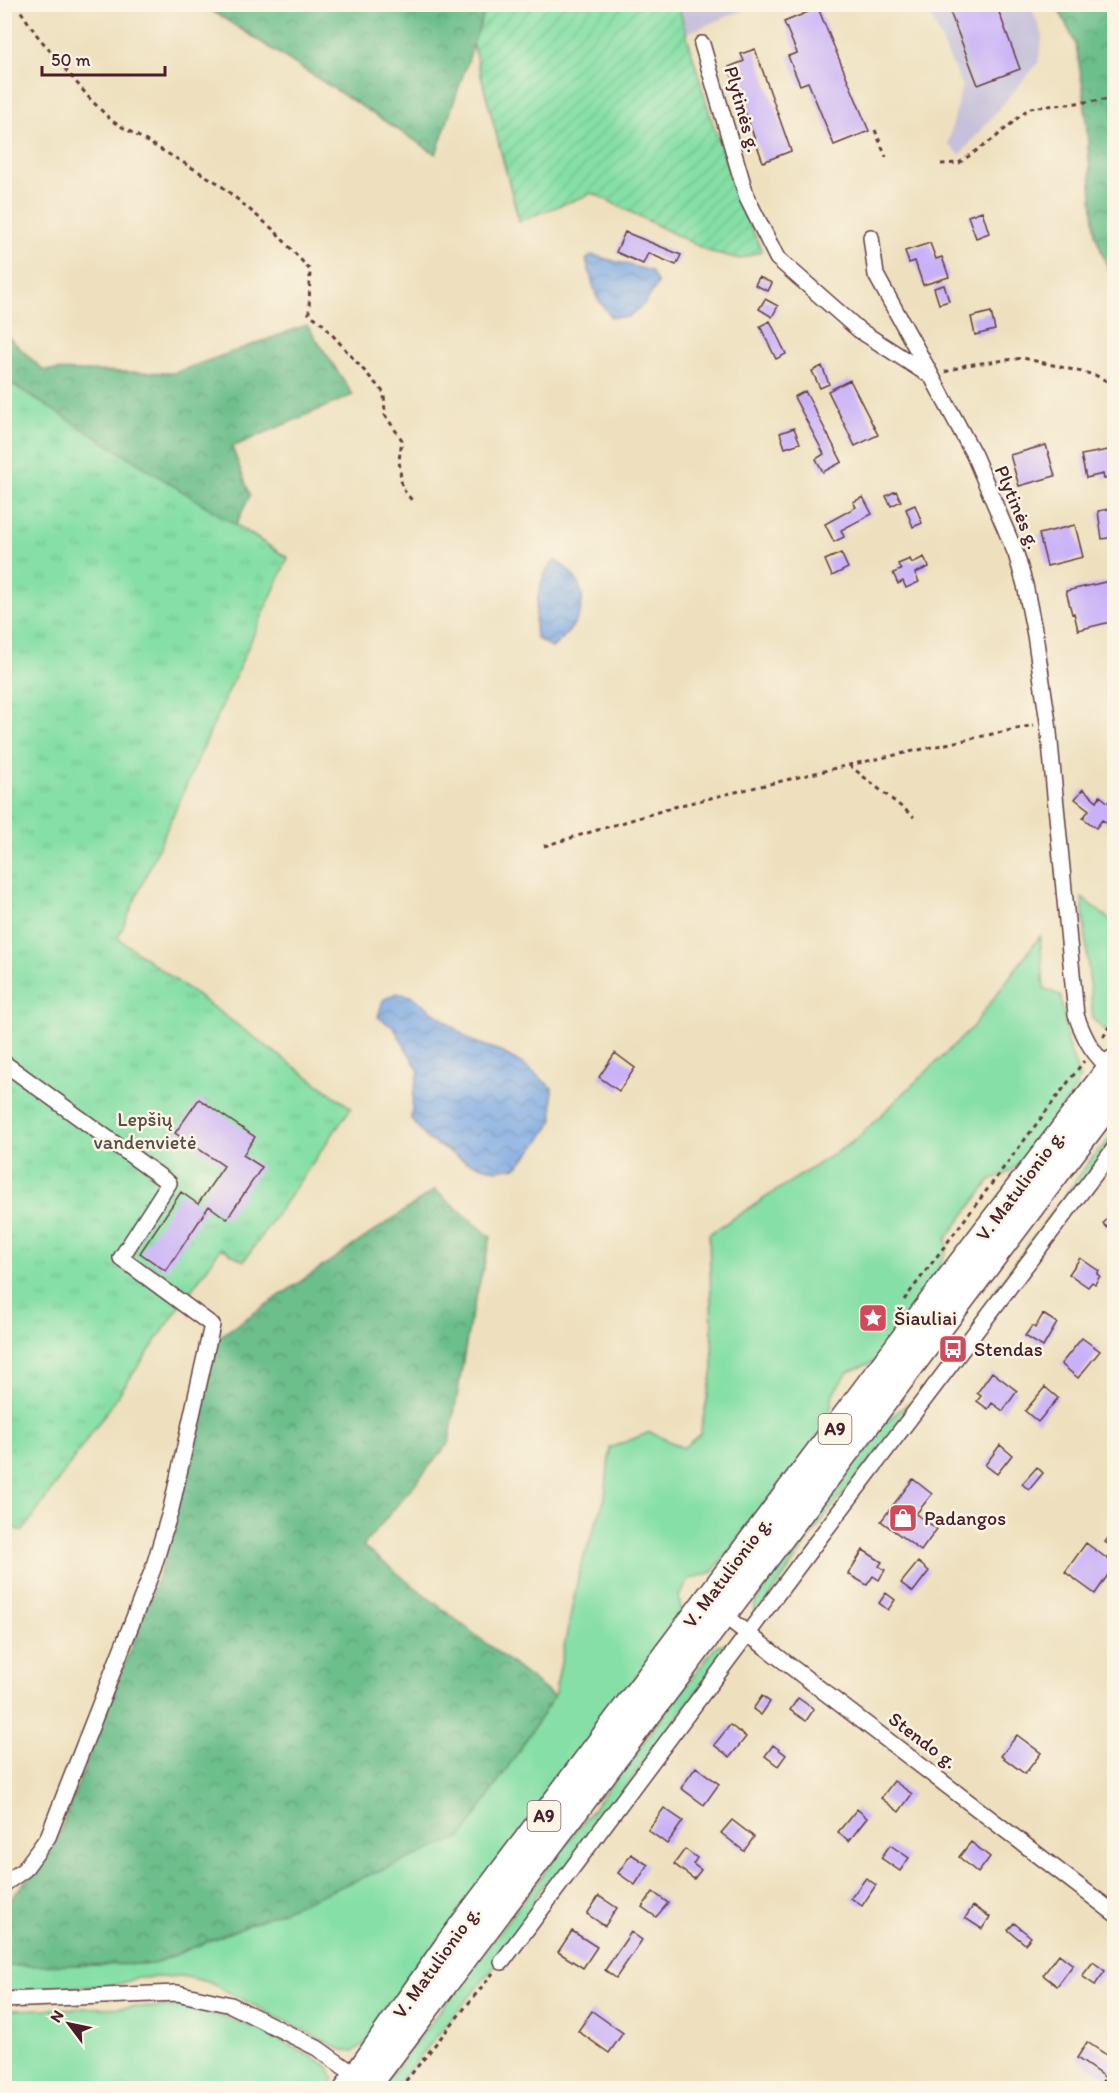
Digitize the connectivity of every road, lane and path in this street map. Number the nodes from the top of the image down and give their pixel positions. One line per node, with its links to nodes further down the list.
1 (16, 4): 10 (path)
2 (702, 44): 8 (street, Plytinės g.)
3 (1114, 99): 6 (path)
4 (875, 130): 5 (path)
5 (885, 157)
6 (941, 164)
7 (871, 237): 8 (street)
8 (932, 377): 9 (path); 11 (street, Plytinės g.)
9 (1114, 385)
10 (414, 503)
11 (1048, 722): 12 (path); 16 (street, Plytinės g.)
12 (849, 765): 13 (path); 14 (path)
13 (914, 817)
14 (544, 846)
15 (4, 1063): 21 (street)
16 (1113, 1067): 19 (highway, V. Matulionio g. / A9)
17 (1114, 1098): 19 (highway, V. Matulionio g. / A9)
18 (1114, 1149): 20 (street)
19 (715, 1608): 20 (street, Stendo g.); 25 (highway, V. Matulionio g. / A9)
20 (749, 1634): 22 (street, Stendo g.); 23 (street)
21 (4, 1884)
22 (1114, 1913)
23 (502, 1962): 26 (path)
24 (4, 2000): 25 (street)
25 (360, 2084)
26 (400, 2088)

